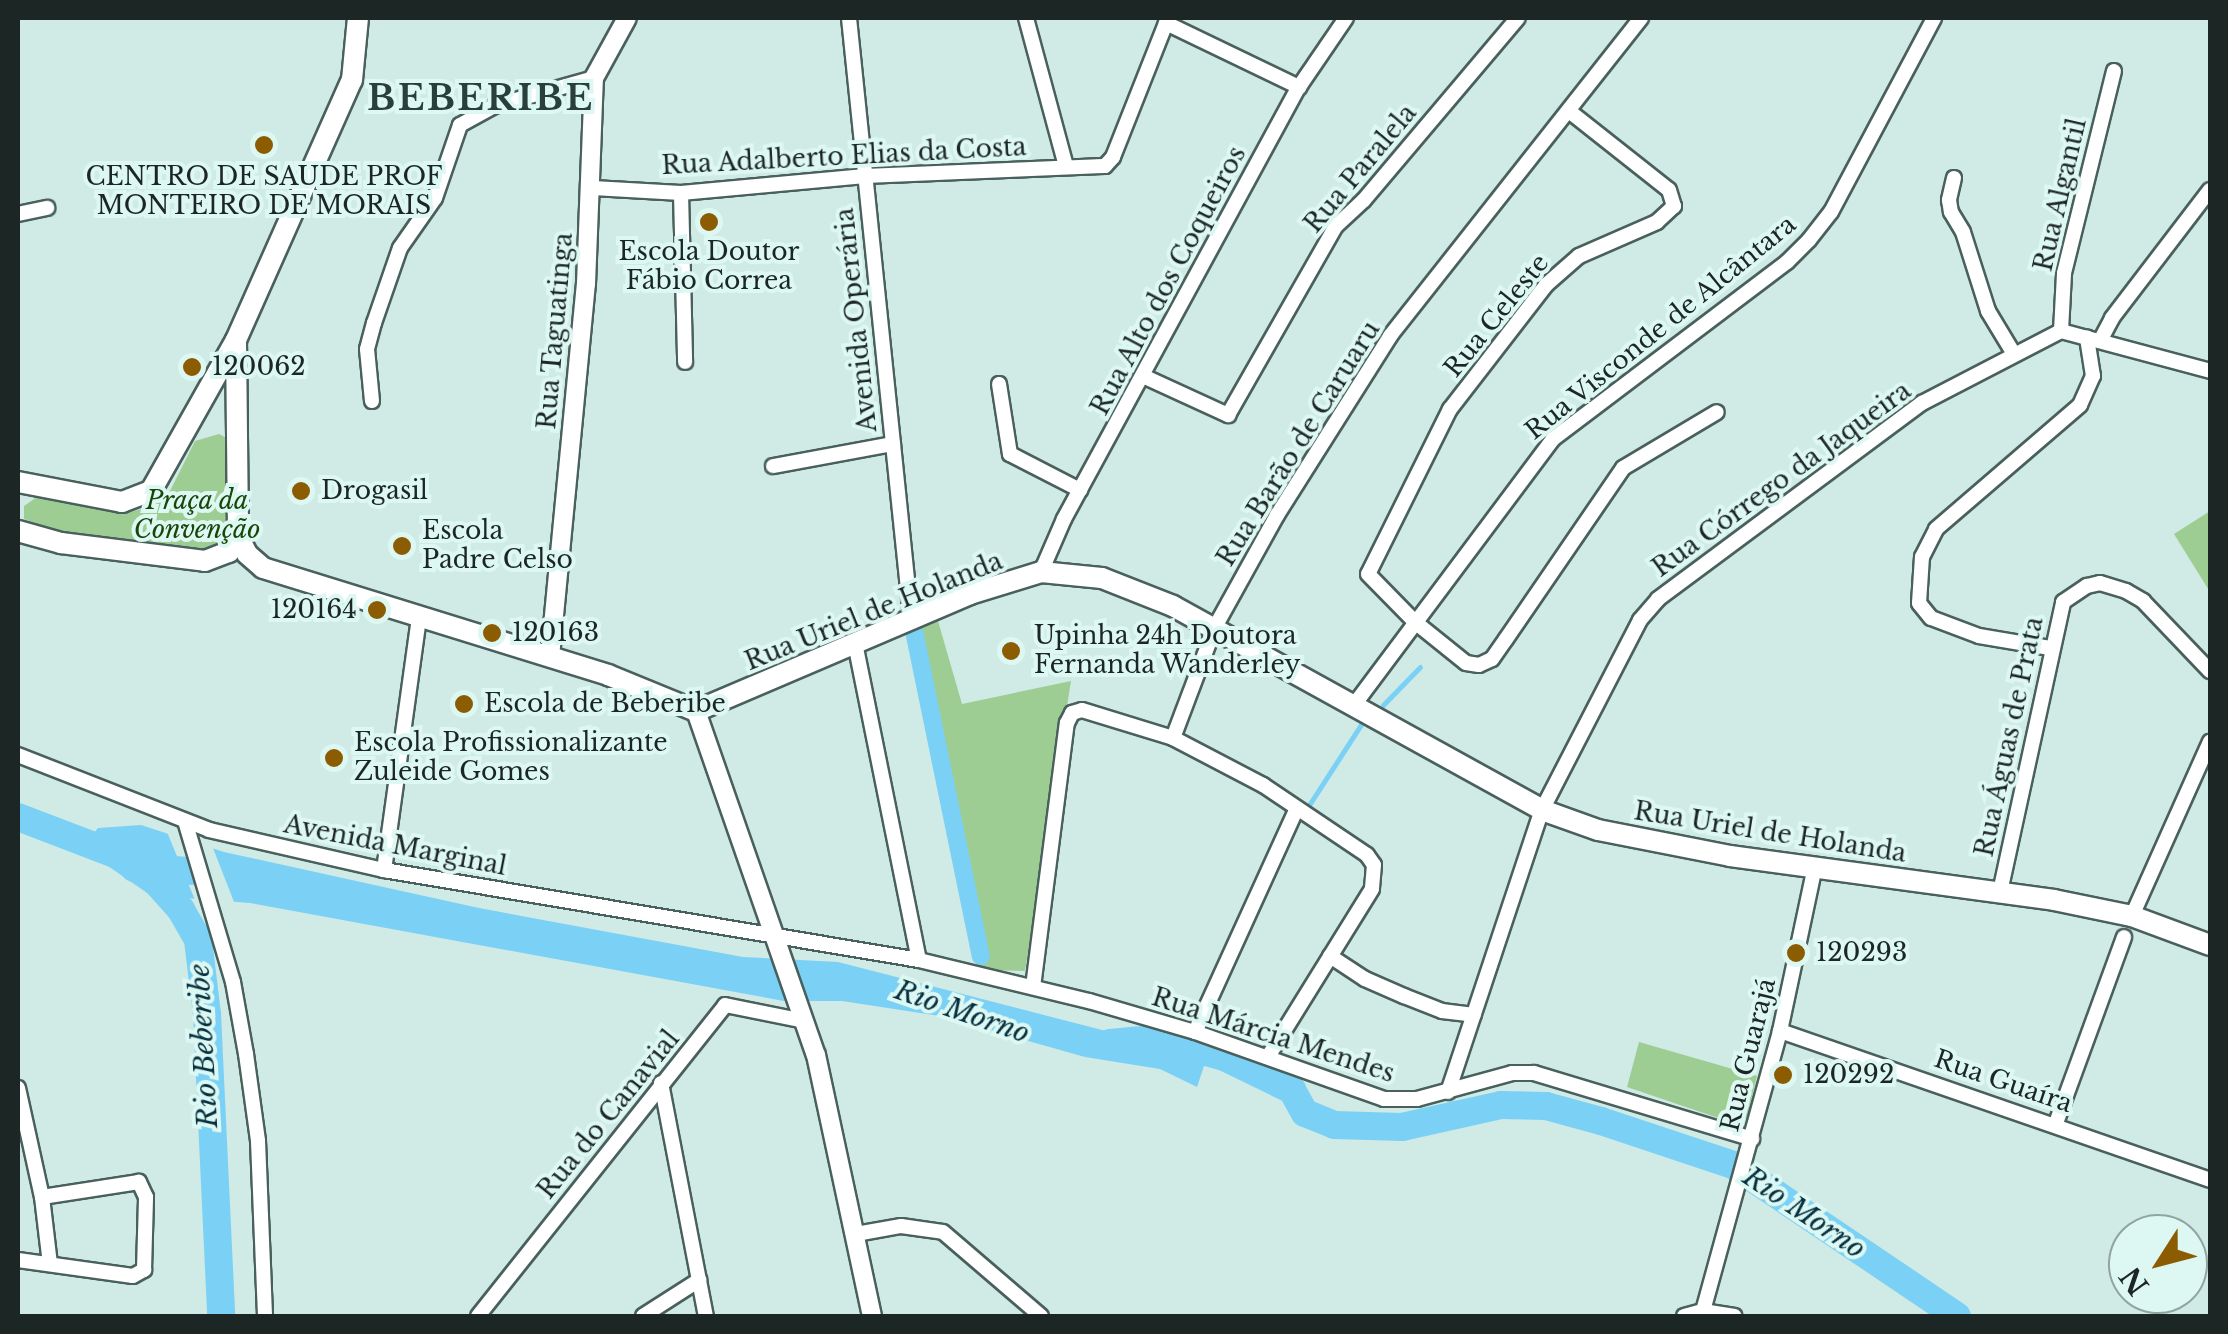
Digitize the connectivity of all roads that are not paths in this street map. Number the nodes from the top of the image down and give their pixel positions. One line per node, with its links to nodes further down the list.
1 (358, 18): 24 (main road)
2 (627, 18): 11 (street, Rua Taguatinga)
3 (849, 18): 15 (street, Avenida Operária)
4 (1026, 18): 14 (street)
5 (1346, 18): 12 (street, Rua Alto dos Coqueiros)
6 (1518, 18): 28 (street, Rua Paralela)
7 (1641, 18): 13 (street, Rua Barão de Caruaru)
8 (1934, 18): 43 (street, Rua Visconde de Alcântara)
9 (1167, 20): 12 (street); 14 (street, Rua Adalberto Elias da Costa)
10 (2114, 70): 22 (street, Rua Algantil)
11 (594, 78): 17 (street, Rua Taguatinga); 30 (street)
12 (1300, 87): 28 (street, Rua Alto dos Coqueiros)
13 (1569, 111): 43 (street, Rua Celeste); 44 (street, Rua Barão de Caruaru)
14 (1066, 166): 15 (street, Rua Adalberto Elias da Costa)
15 (865, 176): 19 (street, Rua Adalberto Elias da Costa); 34 (street, Avenida Operária)
16 (1954, 178): 25 (street)
17 (593, 188): 19 (street, Rua Adalberto Elias da Costa); 47 (street, Rua Taguatinga)
18 (2210, 190): 23 (street)
19 (681, 193): 26 (street)
20 (46, 208): 21 (street)
21 (18, 214)
22 (2061, 331): 23 (street); 25 (street, Rua Córrego da Jaqueira)
23 (2094, 339): 27 (street); 46 (street)
24 (236, 340): 31 (main road); 33 (main road)
25 (2014, 354): 55 (street, Rua Córrego da Jaqueira)
26 (684, 362)
27 (2210, 371)
28 (1143, 376): 37 (street, Rua Alto dos Coqueiros)
29 (999, 384): 37 (street)
30 (372, 400)
31 (192, 410): 33 (main road); 36 (main road)
32 (1717, 412): 43 (street)
33 (238, 430): 39 (main road)
34 (893, 444): 35 (street); 42 (street, Avenida Operária)
35 (774, 466)
36 (18, 482)
37 (1080, 490): 40 (street, Rua Alto dos Coqueiros)
38 (18, 531): 39 (main road)
39 (238, 536): 41 (main road)
40 (1041, 572): 42 (main road, Rua Uriel de Holanda); 44 (main road, Rua Uriel de Holanda)
41 (420, 617): 47 (main road); 58 (street)
42 (910, 618): 45 (main road, Rua Uriel de Holanda)
43 (1415, 622): 49 (street, Rua Visconde de Alcântara)
44 (1214, 627): 49 (main road, Rua Uriel de Holanda); 51 (street, Rua Barão de Caruaru)
45 (854, 643): 50 (main road, Rua Uriel de Holanda); 65 (street)
46 (2050, 648): 48 (street, Rua Águas de Prata); 59 (street, Rua Águas de Prata)
47 (550, 657): 50 (main road)
48 (2210, 672)
49 (1354, 705): 55 (main road, Rua Uriel de Holanda)
50 (696, 711): 63 (street)
51 (1173, 738): 54 (street); 66 (street)
52 (2210, 742): 60 (street)
53 (18, 755): 56 (street, Avenida Marginal)
54 (1296, 810): 64 (street); 69 (street)
55 (1542, 810): 57 (main road, Rua Uriel de Holanda); 68 (street, Rua Córrego da Jaqueira)
56 (186, 828): 58 (street, Avenida Marginal); 84 (street)
57 (1815, 866): 59 (main road, Rua Uriel de Holanda); 70 (street, Rua Guarajá)
58 (384, 870): 63 (street, Avenida Marginal)
59 (2000, 892): 60 (main road, Rua Uriel de Holanda)
60 (2132, 916): 62 (main road, Rua Uriel de Holanda)
61 (2124, 937): 75 (street)
62 (2210, 945)
63 (778, 946): 65 (street, Rua Márcia Mendes); 67 (street)
64 (1330, 956): 68 (street); 71 (street)
65 (919, 960): 66 (street, Rua Márcia Mendes)
66 (1033, 988): 69 (street, Rua Márcia Mendes)
67 (802, 1013): 72 (street, Rua do Canavial); 79 (street)
68 (1474, 1015): 74 (street, Rua Córrego da Jaqueira)
69 (1195, 1032): 71 (street, Rua Márcia Mendes)
70 (1780, 1032): 75 (street, Rua Guaíra); 76 (street, Rua Guarajá)
71 (1268, 1057): 74 (street, Rua Márcia Mendes)
72 (661, 1083): 82 (street); 85 (street, Rua do Canavial)
73 (18, 1088): 78 (street)
74 (1448, 1092): 76 (street, Rua Márcia Mendes)
75 (2056, 1123): 77 (street, Rua Guaíra)
76 (1752, 1139): 83 (street, Rua Guarajá)
77 (2210, 1180)
78 (42, 1196): 81 (street); 81 (street)
79 (856, 1234): 88 (street); 89 (street)
80 (18, 1260): 81 (street)
81 (50, 1264)
82 (700, 1280): 86 (street); 87 (street)
83 (1703, 1311): 90 (street); 91 (street)
84 (265, 1316)
85 (478, 1316)
86 (643, 1316)
87 (706, 1316)
88 (872, 1316)
89 (1041, 1316)
90 (1684, 1316)
91 (1735, 1316)

